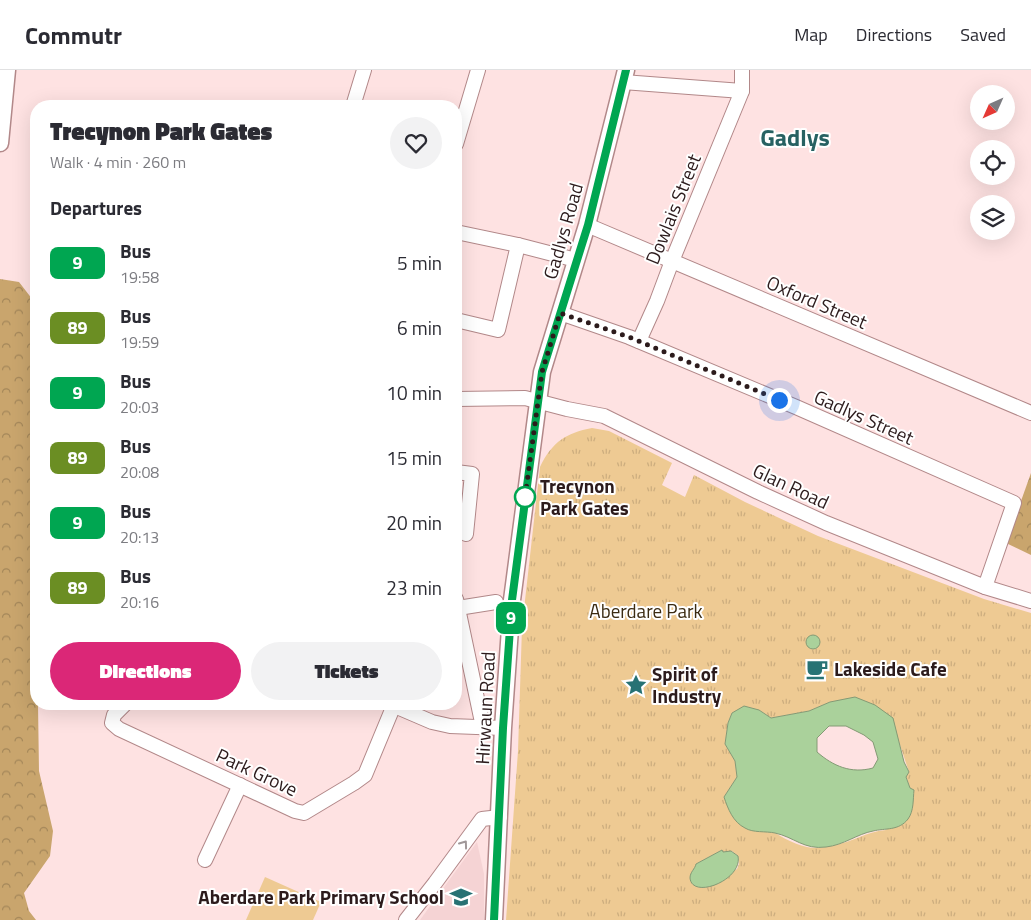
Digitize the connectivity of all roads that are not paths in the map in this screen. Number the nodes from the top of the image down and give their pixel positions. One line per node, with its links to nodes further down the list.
1 (7, 70): 9 (main road)
2 (364, 70): 7 (street)
3 (478, 70): 8 (street)
4 (742, 70): 6 (street)
5 (624, 76): 6 (street); 10 (main road, Gadlys Road)
6 (742, 91): 14 (street, Dowlais Street)
7 (355, 100)
8 (462, 124)
9 (0, 143)
10 (588, 225): 13 (main road, Gadlys Road); 14 (street, Oxford Street)
11 (462, 233): 12 (street)
12 (518, 245): 13 (street); 16 (street)
13 (576, 260): 15 (main road, Gadlys Road)
14 (672, 261): 17 (street, Dowlais Street); 20 (street, Oxford Street)
15 (560, 313): 17 (street, Gadlys Street); 19 (main road, Gadlys Road)
16 (462, 321)
17 (639, 341): 23 (street, Gadlys Street)
18 (462, 399): 19 (street)
19 (537, 402): 23 (street, Glan Road); 32 (main road, Hirwaun Road)
20 (1031, 413)
21 (462, 473): 22 (street)
22 (466, 534)
23 (985, 587): 24 (street, Glan Road)
24 (1031, 601)
25 (496, 602): 26 (street)
26 (462, 604)
27 (462, 628): 31 (street)
28 (119, 710): 33 (street, Park Grove)
29 (390, 710): 33 (street, Park Grove)
30 (405, 710): 31 (street)
31 (483, 727): 32 (street)
32 (503, 728): 34 (main road, Hirwaun Road)
33 (240, 785): 35 (street)
34 (500, 817): 36 (street, one-way to 34); 37 (main road, Hirwaun Road)
35 (205, 860)
36 (406, 920)
37 (494, 920)

